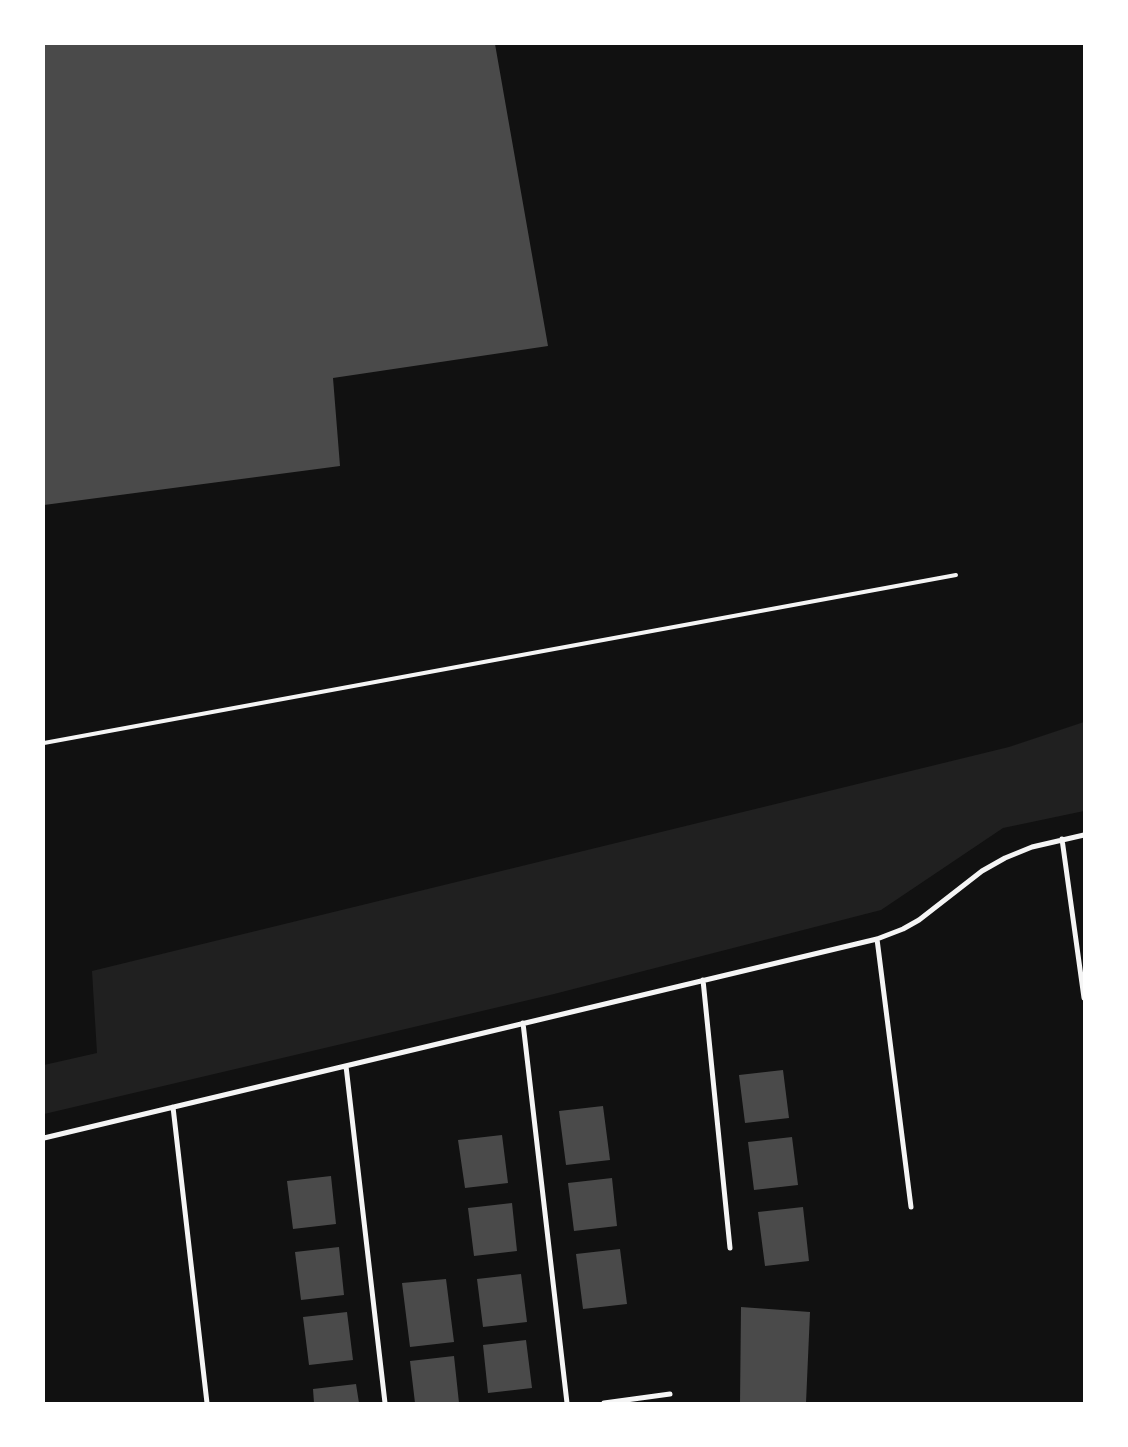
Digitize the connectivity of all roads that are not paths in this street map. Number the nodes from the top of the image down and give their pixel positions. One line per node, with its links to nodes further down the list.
1 (956, 576): 2 (lane)
2 (44, 743)
3 (1084, 835): 4 (street)
4 (1062, 840): 5 (street); 7 (street)
5 (877, 938): 6 (street); 12 (street)
6 (703, 980): 8 (street); 13 (street)
7 (1084, 998)
8 (523, 1023): 9 (street); 17 (street)
9 (346, 1066): 10 (street); 16 (street)
10 (172, 1107): 11 (street); 15 (street)
11 (44, 1138)
12 (911, 1207)
13 (730, 1248)
14 (670, 1394): 18 (street)
15 (207, 1403)
16 (385, 1403)
17 (567, 1403)
18 (604, 1403)

